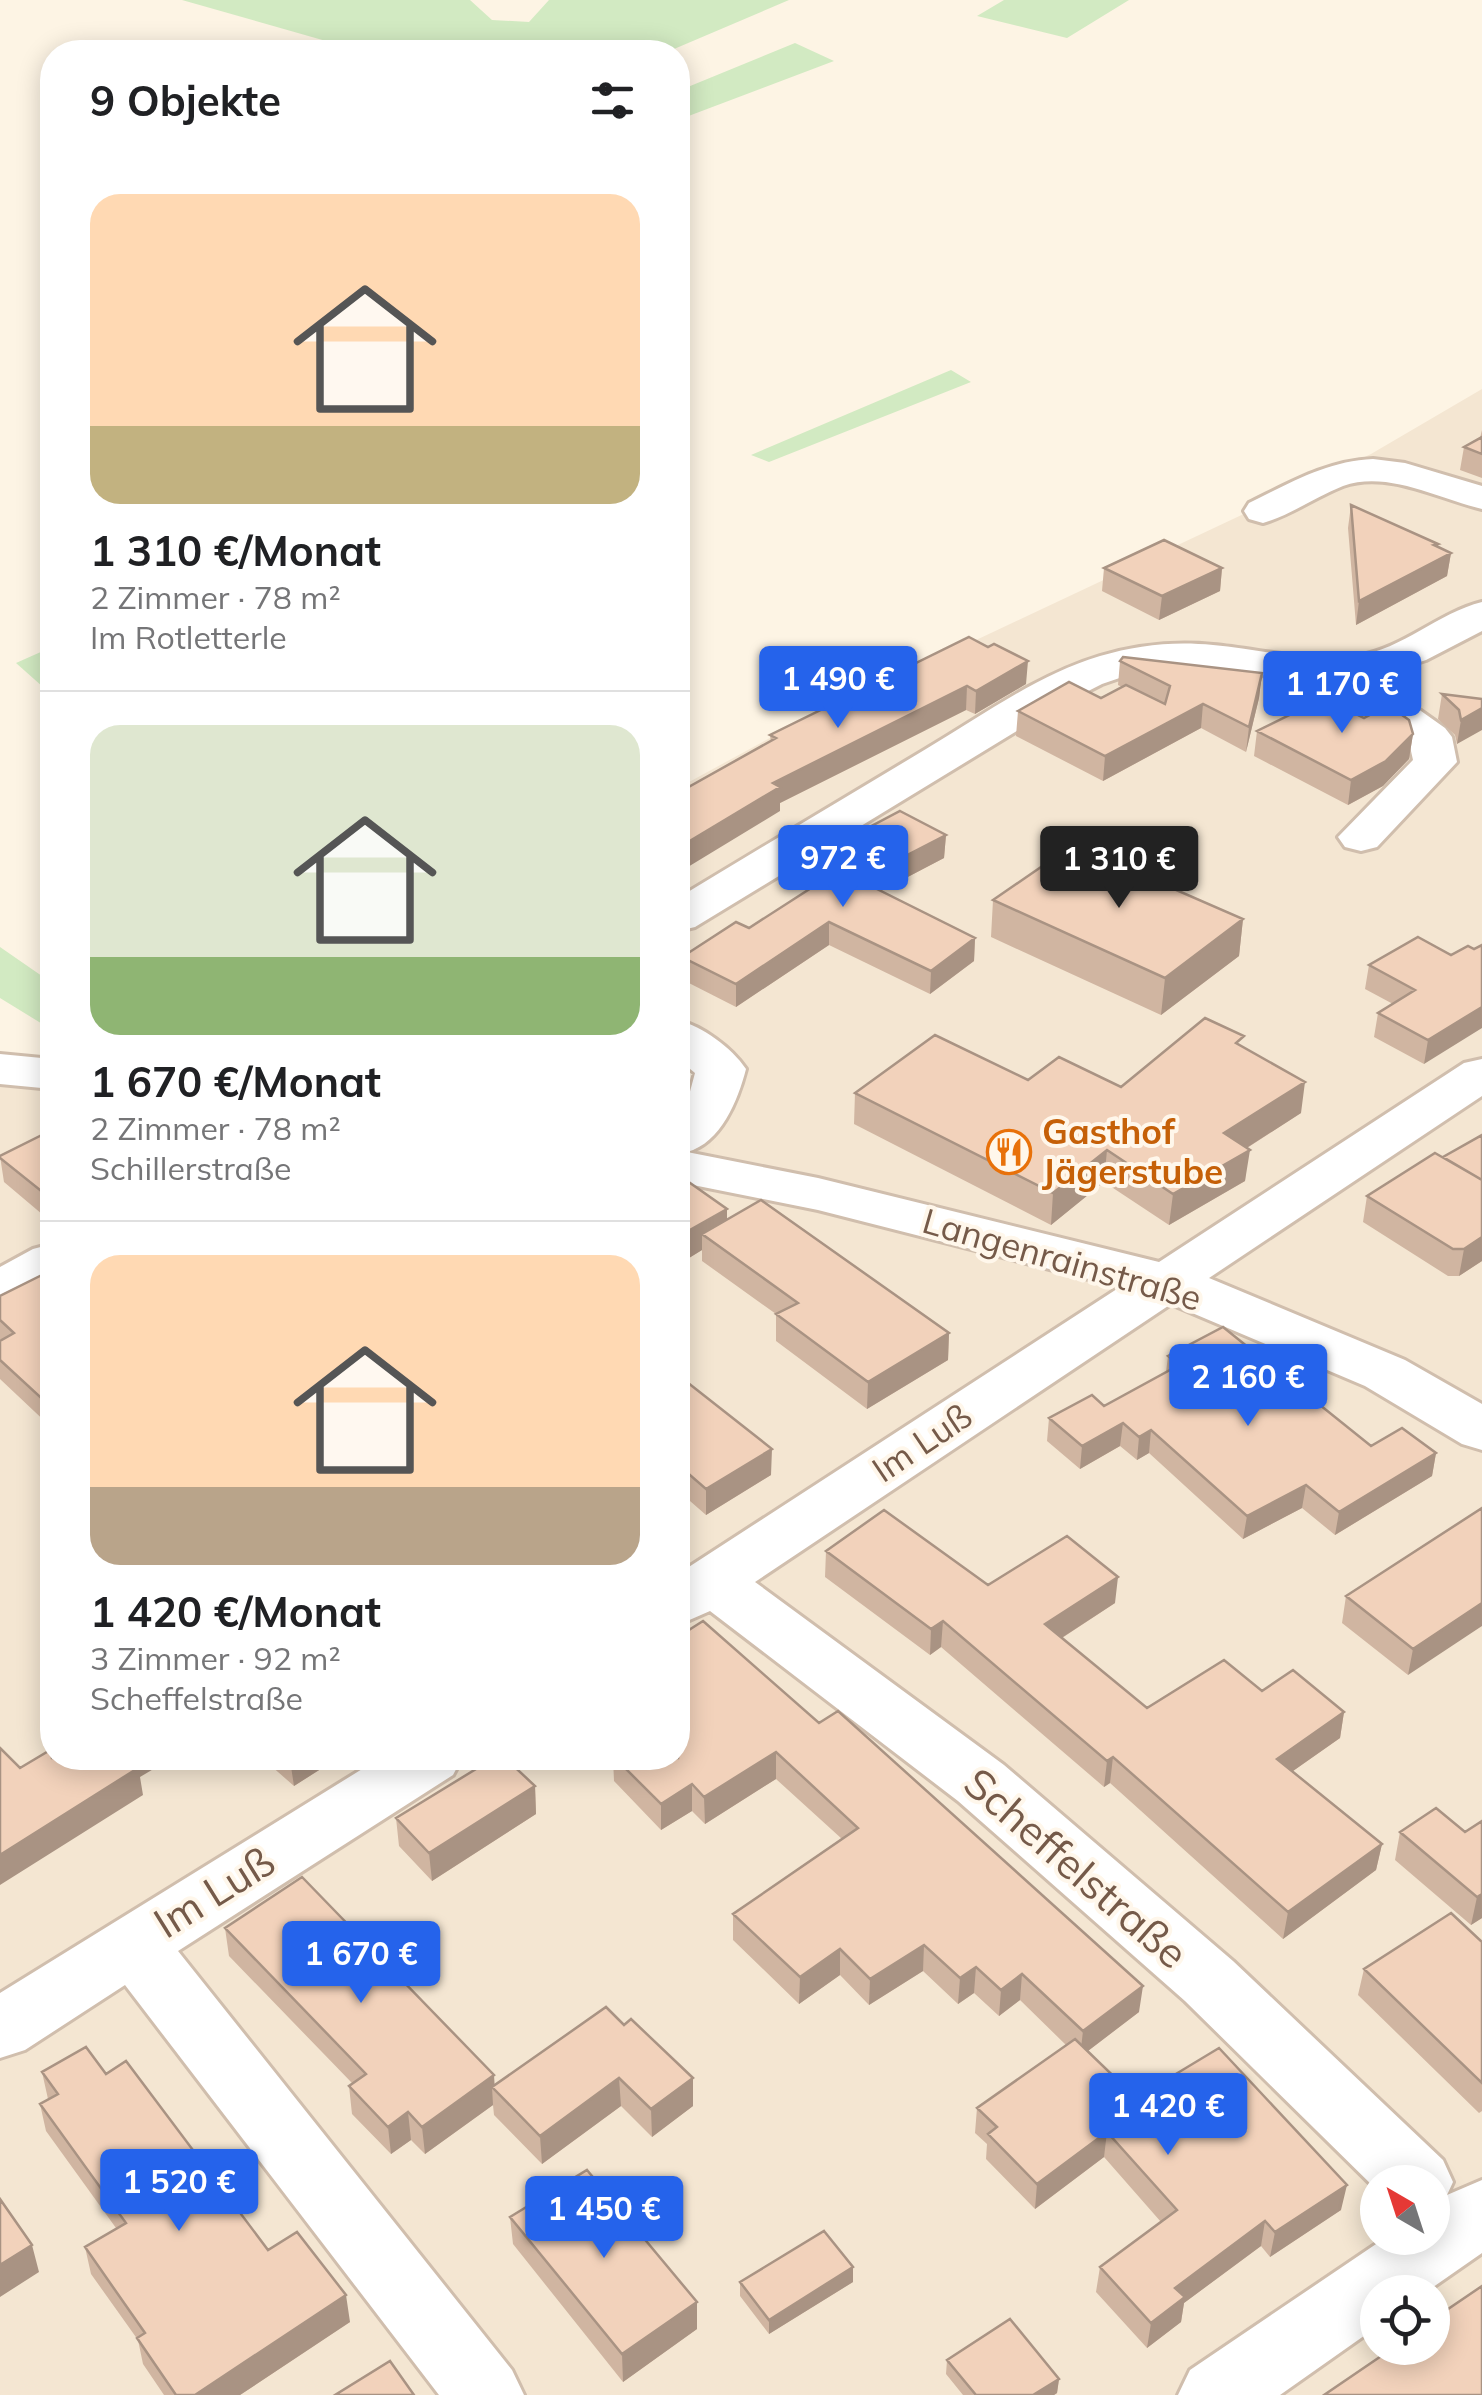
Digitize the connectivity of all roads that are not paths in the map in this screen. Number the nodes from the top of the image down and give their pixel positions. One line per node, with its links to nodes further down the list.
1 (1482, 498): 2 (street)
2 (1262, 511)
3 (1482, 614): 4 (street)
4 (1335, 670): 5 (street); 6 (street)
5 (1362, 837)
6 (690, 910)
7 (690, 1045): 11 (street)
8 (0, 1069): 9 (street)
9 (40, 1073)
10 (1482, 1074): 14 (street, Im Luß)
11 (690, 1126)
12 (690, 1168): 14 (street, Langenrainstraße)
13 (40, 1268): 15 (street)
14 (1166, 1281): 16 (street, Langenrainstraße); 17 (street, Im Luß)
15 (0, 1290)
16 (1482, 1430)
17 (695, 1592): 21 (street, Scheffelstraße)
18 (411, 1770): 19 (street, Im Luß)
19 (132, 1943): 20 (street, Im Luß); 23 (street)
20 (0, 2028)
21 (1405, 2165)
22 (1387, 2255): 24 (street)
23 (485, 2395)
24 (1217, 2395)

